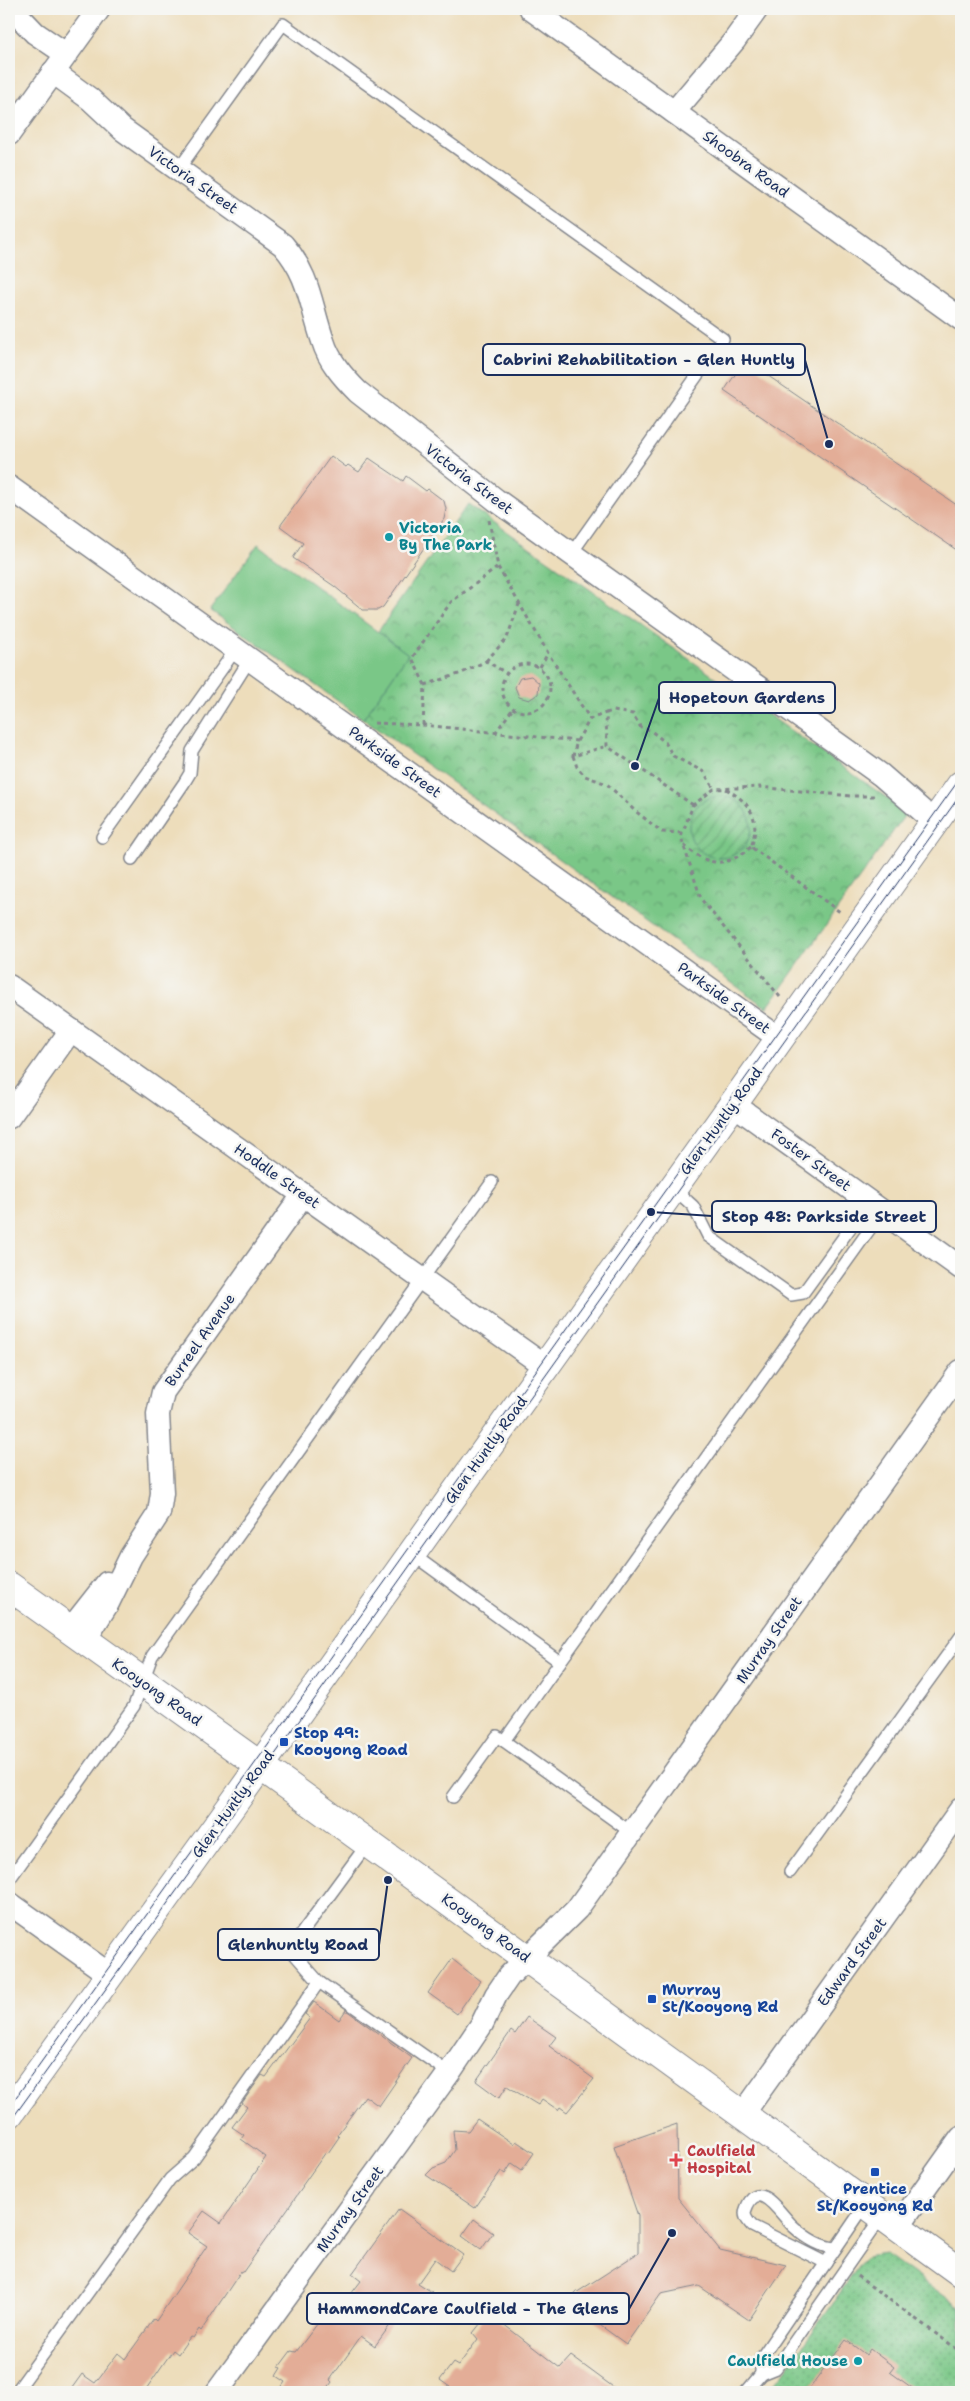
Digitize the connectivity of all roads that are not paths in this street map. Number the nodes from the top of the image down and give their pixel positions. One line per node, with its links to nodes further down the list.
1 (12, 9): 6 (street)
2 (18, 9): 6 (street)
3 (98, 9): 6 (street)
4 (531, 9): 8 (street, Shoobra Road)
5 (757, 9): 8 (street)
6 (70, 48): 7 (street)
7 (49, 78): 9 (street); 10 (street, Victoria Street)
8 (681, 117): 11 (street, Shoobra Road)
9 (9, 134)
10 (178, 170): 13 (street, Victoria Street); 13 (lane)
11 (961, 319)
12 (9, 488): 14 (street, Parkside Street)
13 (571, 554): 16 (street, Victoria Street)
14 (243, 654): 17 (lane); 18 (lane); 21 (street, Parkside Street)
15 (961, 785): 16 (street, Glen Huntly Road)
16 (940, 815): 21 (street, Glen Huntly Road)
17 (102, 837)
18 (132, 859)
19 (9, 986): 20 (street, Hoddle Street)
20 (71, 1030): 23 (street); 26 (street, Hoddle Street)
21 (780, 1039): 22 (street, Glen Huntly Road)
22 (733, 1104): 25 (street, Glen Huntly Road); 27 (street, Foster Street)
23 (9, 1117)
24 (492, 1182): 29 (lane)
25 (673, 1188): 27 (lane); 30 (street, Glen Huntly Road)
26 (303, 1195): 29 (street, Hoddle Street); 34 (street, Burreel Avenue)
27 (875, 1207): 28 (street, Foster Street); 36 (lane)
28 (961, 1268)
29 (422, 1279): 30 (street, Hoddle Street); 37 (lane)
30 (546, 1367): 32 (street, Glen Huntly Road)
31 (961, 1371): 42 (street, Murray Street)
32 (412, 1554): 36 (lane); 39 (street, Glen Huntly Road)
33 (9, 1586): 34 (street, Kooyong Road)
34 (77, 1635): 37 (street, Kooyong Road)
35 (961, 1636): 44 (lane)
36 (560, 1662): 38 (lane)
37 (143, 1682): 39 (street, Kooyong Road); 45 (lane)
38 (504, 1741): 40 (lane); 42 (lane)
39 (261, 1766): 43 (street, Kooyong Road); 48 (street, Glen Huntly Road)
40 (453, 1797)
41 (961, 1809): 52 (street, Edward Street)
42 (632, 1833): 47 (street, Murray Street)
43 (368, 1843): 47 (street, Kooyong Road); 49 (lane)
44 (790, 1872)
45 (9, 1880)
46 (9, 1903): 48 (street)
47 (533, 1962): 50 (street, Murray Street); 52 (street, Kooyong Road)
48 (110, 1975): 51 (street, Glen Huntly Road)
49 (318, 1982): 50 (lane); 59 (lane)
50 (449, 2073): 60 (street, Murray Street)
51 (9, 2114)
52 (743, 2114): 54 (street, Kooyong Road)
53 (961, 2138): 54 (street)
54 (882, 2216): 55 (lane); 57 (street, Kooyong Road); 58 (lane)
55 (836, 2248): 56 (lane); 56 (lane)
56 (826, 2263): 58 (lane)
57 (961, 2273)
58 (761, 2374): 61 (lane)
59 (16, 2392)
60 (217, 2392)
61 (746, 2392)

